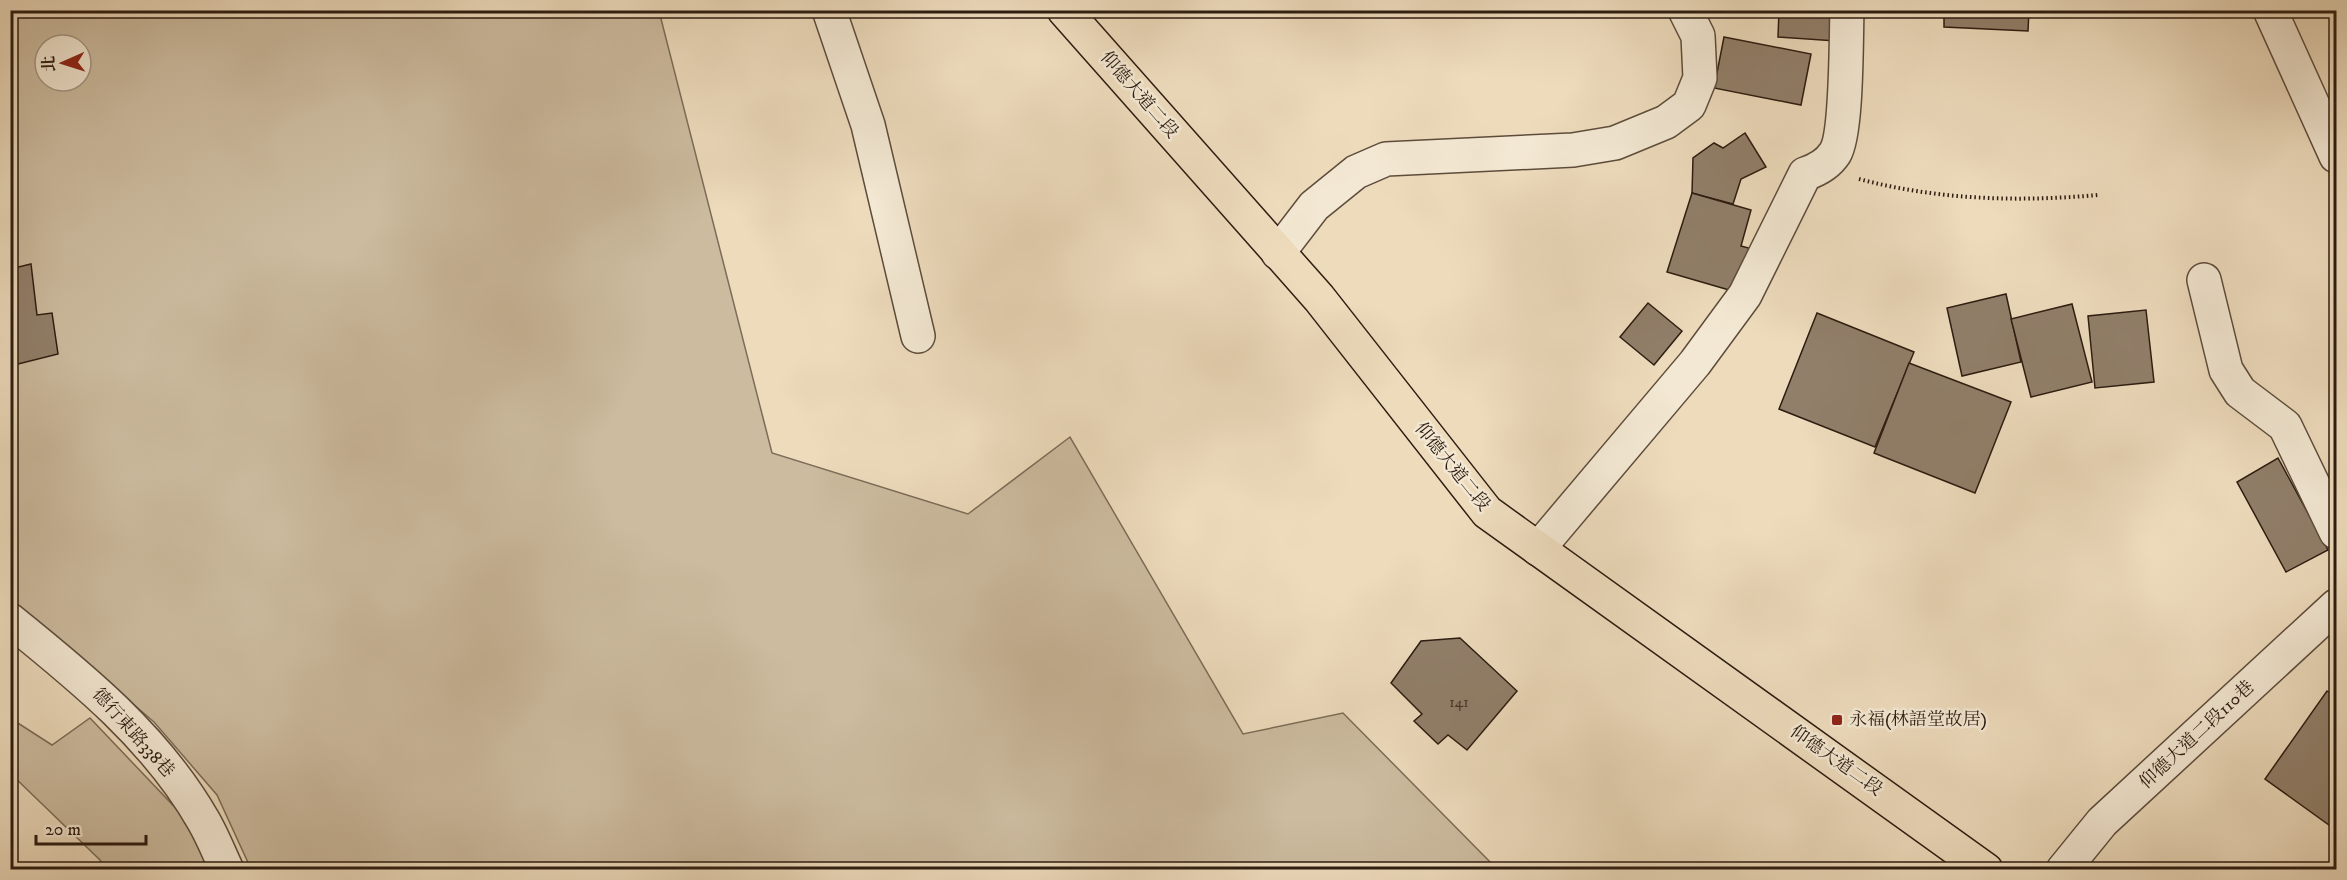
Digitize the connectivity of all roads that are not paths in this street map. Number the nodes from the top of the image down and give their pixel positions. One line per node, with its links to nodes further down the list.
1 (829, 10): 9 (street)
2 (1064, 10): 7 (main road, 仰德大道二段)
3 (1684, 10): 7 (street)
4 (1847, 10): 11 (street)
5 (2270, 10): 6 (street)
6 (2337, 156)
7 (1278, 253): 11 (main road, 仰德大道二段)
8 (2204, 280): 10 (street)
9 (918, 336)
10 (2337, 532)
11 (1538, 549): 14 (main road, 仰德大道二段)
12 (2337, 606): 16 (street, 仰德大道二段110巷)
13 (10, 620): 15 (street, 德行東路338巷)
14 (1966, 864)
15 (227, 870)
16 (2063, 870)

